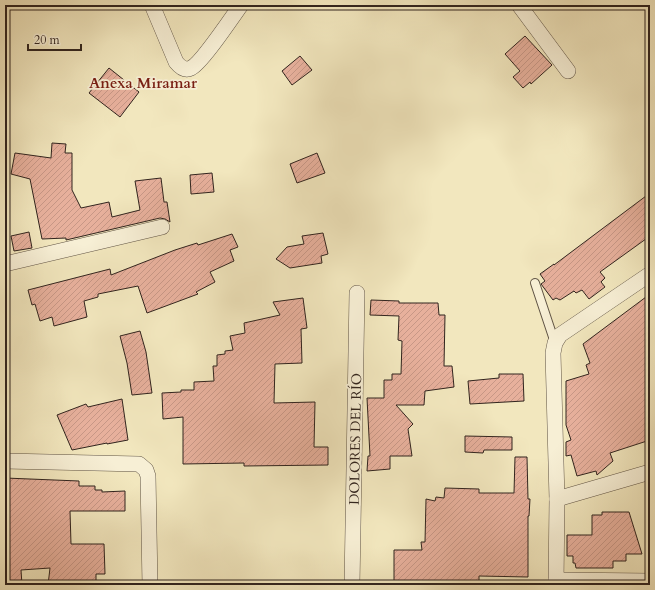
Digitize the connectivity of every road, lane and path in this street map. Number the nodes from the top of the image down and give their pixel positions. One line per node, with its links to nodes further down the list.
1 (152, 5): 2 (street)
2 (241, 5)
3 (519, 5): 4 (street)
4 (568, 71)
5 (162, 227): 6 (street)
6 (5, 264)
7 (650, 274): 10 (street)
8 (535, 283): 10 (lane)
9 (357, 293): 17 (street, DOLORES DEL RÍO)
10 (554, 348): 13 (street)
11 (5, 462): 16 (street)
12 (650, 472): 13 (street)
13 (557, 499): 15 (street)
14 (650, 581): 15 (street)
15 (556, 582)
16 (150, 585)
17 (352, 585)

